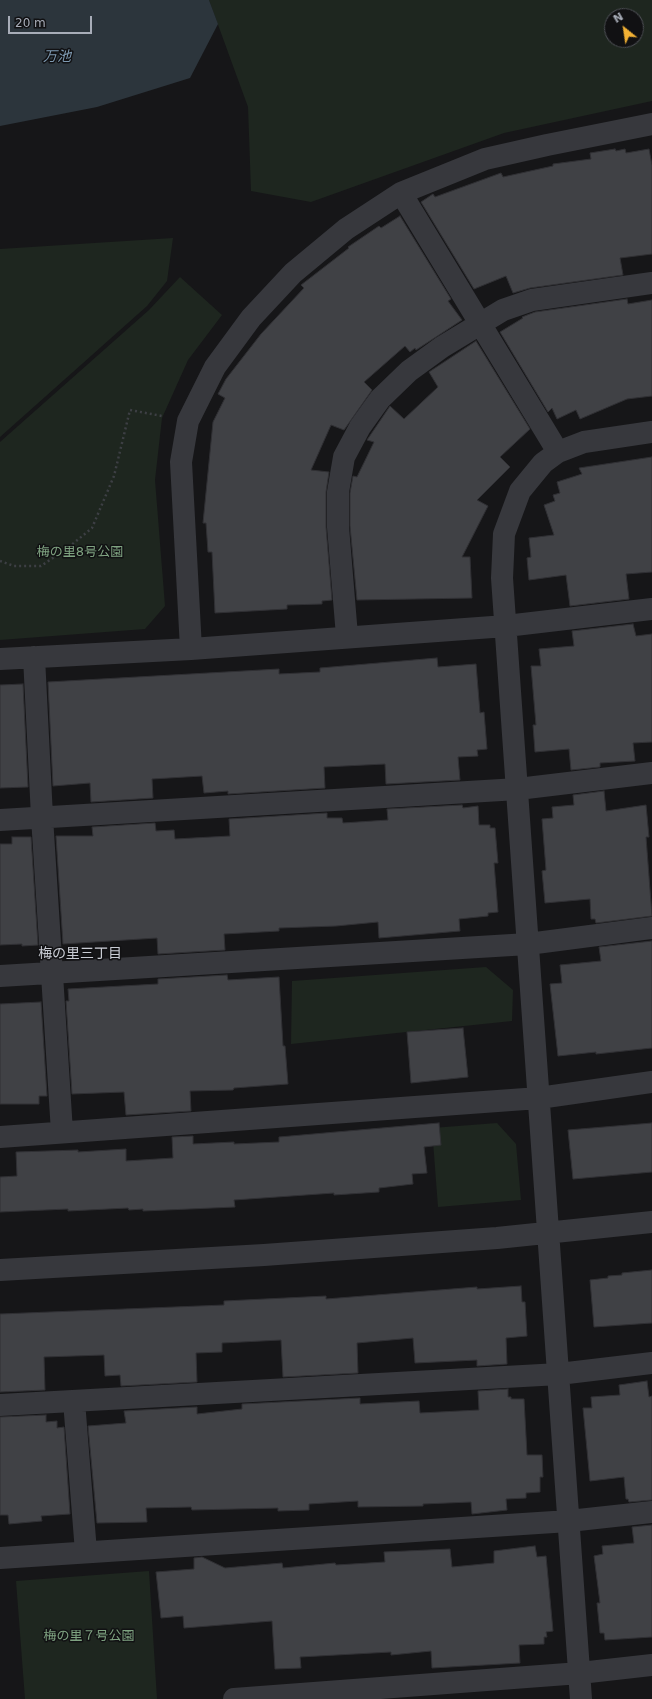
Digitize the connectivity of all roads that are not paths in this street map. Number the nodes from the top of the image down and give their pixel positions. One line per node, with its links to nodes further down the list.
1 (652, 124): 2 (street)
2 (401, 193): 4 (street); 10 (street)
3 (652, 283): 4 (street)
4 (479, 323): 6 (street); 9 (street)
5 (652, 432): 6 (street)
6 (558, 452): 8 (street)
7 (652, 609): 8 (street)
8 (506, 626): 9 (street); 14 (street)
9 (347, 636): 10 (street)
10 (191, 648): 11 (street)
11 (34, 657): 12 (street); 15 (street)
12 (0, 659)
13 (652, 773): 14 (street)
14 (518, 789): 15 (street); 18 (street)
15 (42, 817): 16 (street); 19 (street)
16 (0, 820)
17 (652, 928): 18 (street)
18 (528, 944): 19 (street); 22 (street)
19 (53, 973): 20 (street); 23 (street)
20 (0, 976)
21 (652, 1082): 22 (street)
22 (539, 1098): 23 (street); 26 (street)
23 (62, 1132): 24 (street)
24 (0, 1136)
25 (652, 1222): 26 (street)
26 (548, 1233): 27 (street); 29 (street)
27 (0, 1270)
28 (652, 1363): 29 (street)
29 (559, 1374): 30 (street); 33 (street)
30 (74, 1400): 31 (street); 34 (street)
31 (0, 1405)
32 (652, 1512): 33 (street)
33 (569, 1521): 34 (street); 37 (street)
34 (86, 1552): 35 (street)
35 (0, 1558)
36 (652, 1665): 37 (street)
37 (580, 1674): 38 (street); 39 (street)
38 (234, 1699)
39 (581, 1699)

